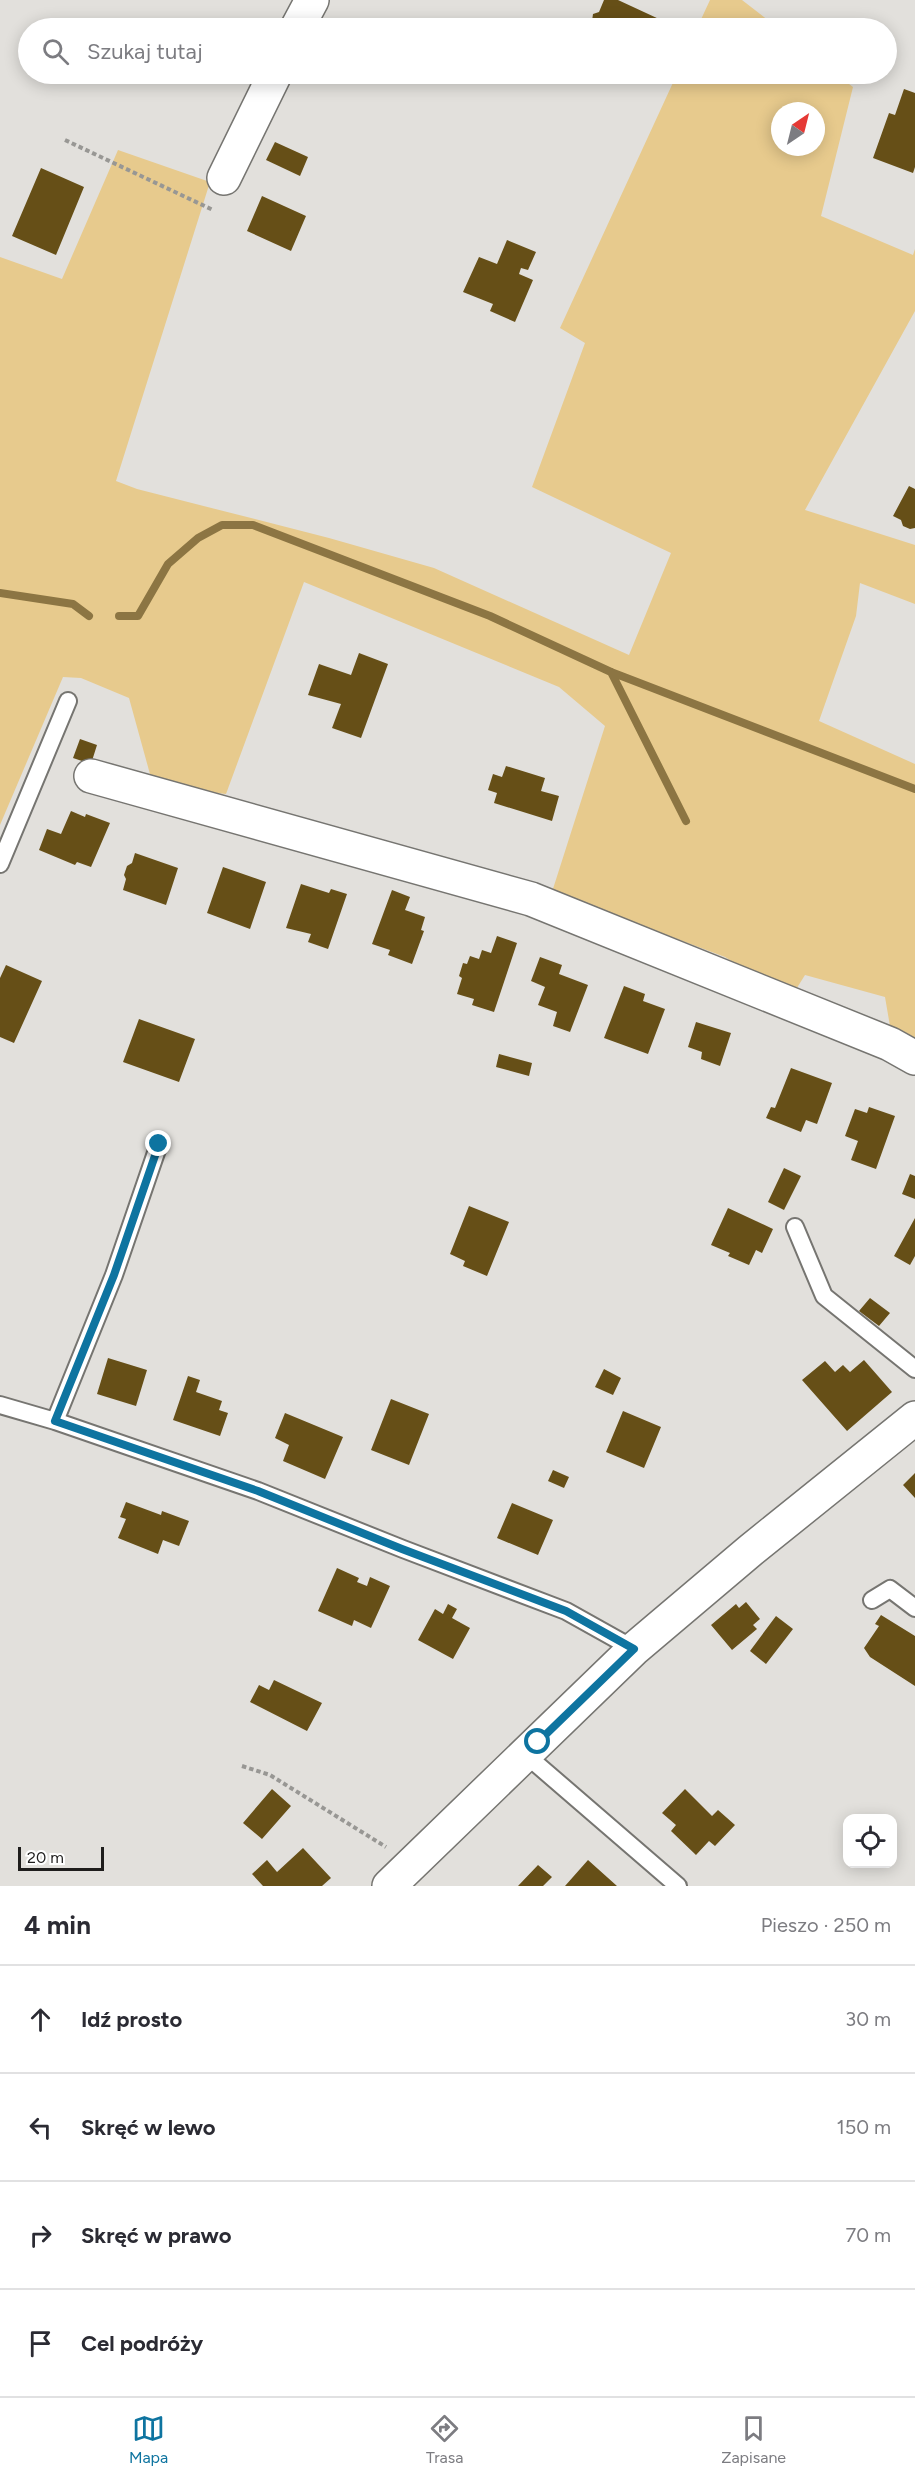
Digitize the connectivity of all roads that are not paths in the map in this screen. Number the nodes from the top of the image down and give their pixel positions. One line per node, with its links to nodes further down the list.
1 (312, 0): 2 (street)
2 (302, 18)
3 (270, 84): 4 (street)
4 (224, 178)
5 (68, 701): 7 (lane)
6 (91, 776): 8 (street)
7 (0, 864)
8 (915, 1058)
9 (159, 1144): 14 (lane)
10 (795, 1227): 11 (lane)
11 (915, 1369)
12 (0, 1406): 14 (lane)
13 (915, 1418): 17 (street)
14 (55, 1421): 17 (lane)
15 (872, 1600): 16 (lane)
16 (915, 1608)
17 (634, 1649): 18 (street)
18 (525, 1754): 19 (street); 20 (lane)
19 (400, 1876)
20 (678, 1886)

